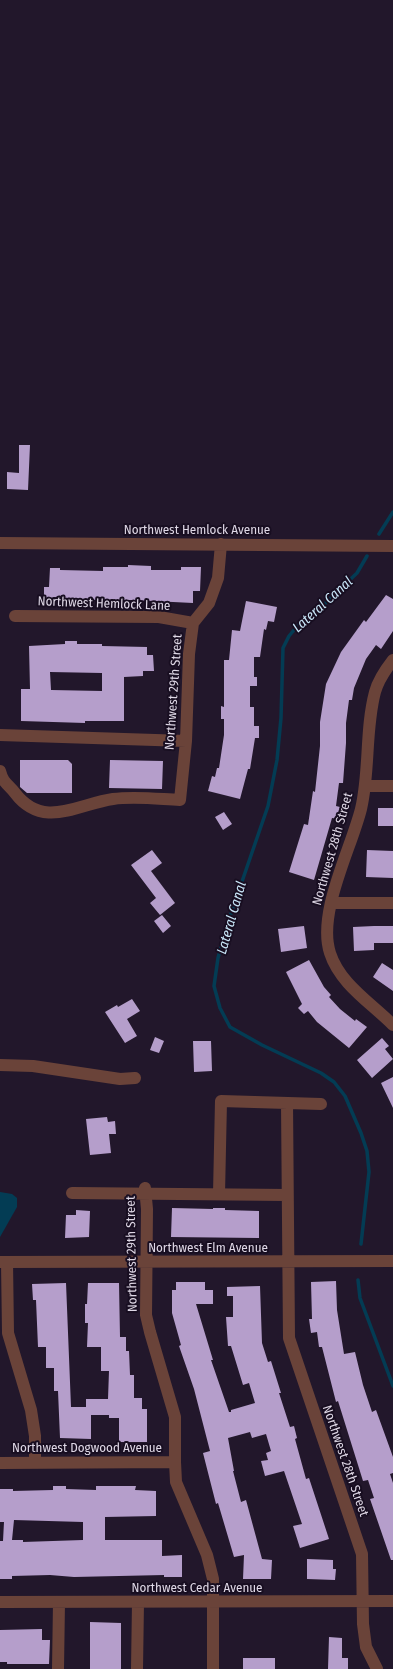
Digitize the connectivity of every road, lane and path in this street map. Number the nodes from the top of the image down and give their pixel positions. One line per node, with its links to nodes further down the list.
1 (0, 543): 2 (street, Northwest Hemlock Avenue)
2 (221, 544): 3 (street, Northwest Hemlock Avenue); 5 (street, Northwest 29th Street)
3 (393, 546)
4 (15, 616): 5 (street, Northwest Hemlock Lane)
5 (193, 623): 8 (street, Northwest 29th Street)
6 (393, 660): 10 (street, Northwest 28th Street)
7 (0, 735): 8 (street)
8 (186, 741): 9 (street, Northwest 29th Street)
9 (0, 771)
10 (365, 786): 11 (street); 12 (street, Northwest 28th Street)
11 (393, 786)
12 (331, 903): 13 (street); 14 (street, Northwest 28th Street)
13 (393, 903)
14 (393, 1025)
15 (0, 1065): 16 (street)
16 (135, 1078)
17 (287, 1103): 18 (street); 21 (street); 22 (street, Northwest 28th Street)
18 (321, 1104)
19 (146, 1191): 20 (street); 21 (street); 24 (street, Northwest 29th Street)
20 (72, 1193)
21 (219, 1194): 22 (street)
22 (287, 1195): 25 (street, Northwest 28th Street)
23 (4, 1262): 24 (street, Northwest Elm Avenue); 29 (street)
24 (147, 1262): 25 (street, Northwest Elm Avenue); 27 (street, Northwest 29th Street)
25 (288, 1262): 26 (street, Northwest Elm Avenue); 34 (street, Northwest 28th Street)
26 (393, 1262)
27 (175, 1462): 29 (street, Northwest Dogwood Avenue); 35 (street, Northwest 29th Street)
28 (0, 1463): 29 (street, Northwest Dogwood Avenue)
29 (35, 1463)
30 (393, 1601): 34 (street, Northwest Cedar Avenue)
31 (0, 1602): 32 (street, Northwest Cedar Avenue)
32 (59, 1602): 33 (street, Northwest Cedar Avenue); 36 (street)
33 (138, 1602): 35 (street, Northwest Cedar Avenue); 37 (street)
34 (363, 1602): 35 (street, Northwest Cedar Avenue); 39 (street, Northwest 28th Street)
35 (213, 1603): 38 (street, Northwest 29th Street)
36 (58, 1669)
37 (137, 1669)
38 (213, 1669)
39 (377, 1669)

